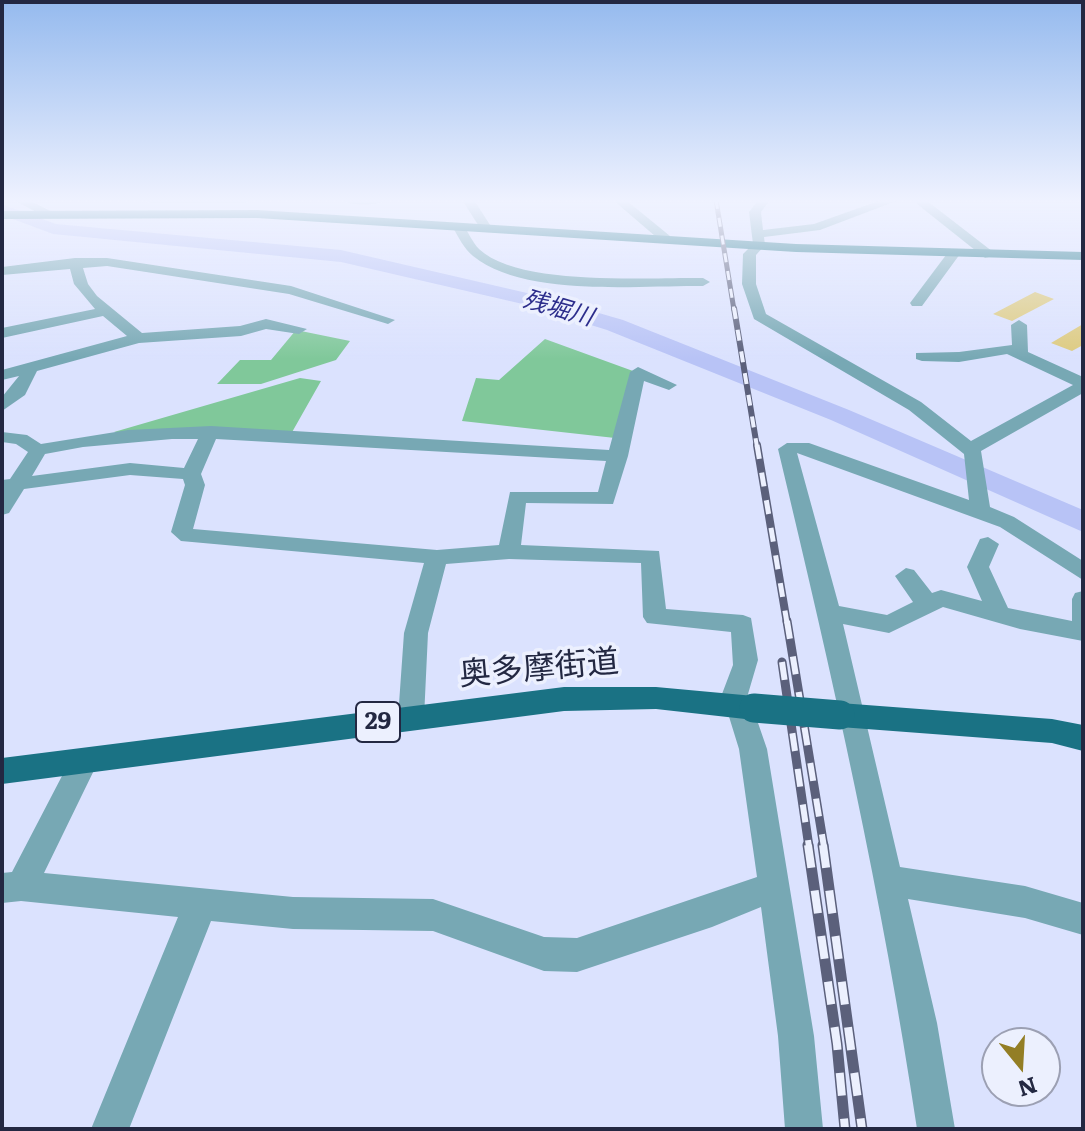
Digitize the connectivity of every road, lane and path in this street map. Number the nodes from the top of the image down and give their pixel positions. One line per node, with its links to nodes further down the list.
1 (476, 253): 10 (street)
2 (750, 253): 28 (street)
3 (937, 253): 5 (main road)
4 (987, 253): 6 (street)
5 (954, 254): 6 (main road); 11 (street)
6 (990, 255): 7 (main road)
7 (1083, 256)
8 (75, 262): 9 (street); 12 (street); 13 (street)
9 (2, 271)
10 (703, 282)
11 (917, 303)
12 (109, 310): 16 (street); 17 (street)
13 (388, 320)
14 (1019, 325): 18 (street)
15 (299, 329): 17 (street)
16 (2, 333)
17 (138, 338): 20 (street)
18 (1020, 352): 19 (street); 23 (street)
19 (922, 356)
20 (31, 368): 21 (street); 24 (street)
21 (2, 375)
22 (669, 385): 29 (street)
23 (1083, 385): 28 (street)
24 (2, 406)
25 (211, 431): 27 (street); 29 (street); 30 (street)
26 (2, 437): 27 (street)
27 (38, 450): 31 (street)
28 (972, 450): 32 (street)
29 (619, 456): 35 (street)
30 (191, 474): 31 (street); 36 (street)
31 (9, 485): 33 (street)
32 (980, 505): 37 (street); 41 (street)
33 (2, 508)
34 (988, 544): 42 (street)
35 (509, 552): 36 (street); 45 (street)
36 (437, 557): 47 (street)
37 (1083, 572)
38 (906, 576): 40 (street)
39 (1083, 599): 43 (street)
40 (928, 604): 41 (street); 42 (street)
41 (829, 613): 46 (street)
42 (998, 614): 44 (street)
43 (1083, 619)
44 (1083, 632)
45 (748, 708): 46 (main road, 奥多摩街道 / 29, bridge); 47 (main road, 奥多摩街道 / 29); 52 (street)
46 (844, 715): 48 (main road, 奥多摩街道 / 29); 51 (street)
47 (411, 718): 49 (main road, 奥多摩街道 / 29)
48 (1083, 738)
49 (85, 760): 50 (main road, 奥多摩街道 / 29); 53 (street)
50 (2, 771)
51 (887, 880): 55 (street); 58 (street)
52 (773, 886): 54 (street); 57 (street)
53 (11, 887): 54 (street)
54 (203, 907): 56 (street)
55 (1083, 919)
56 (110, 1129)
57 (804, 1129)
58 (936, 1129)

